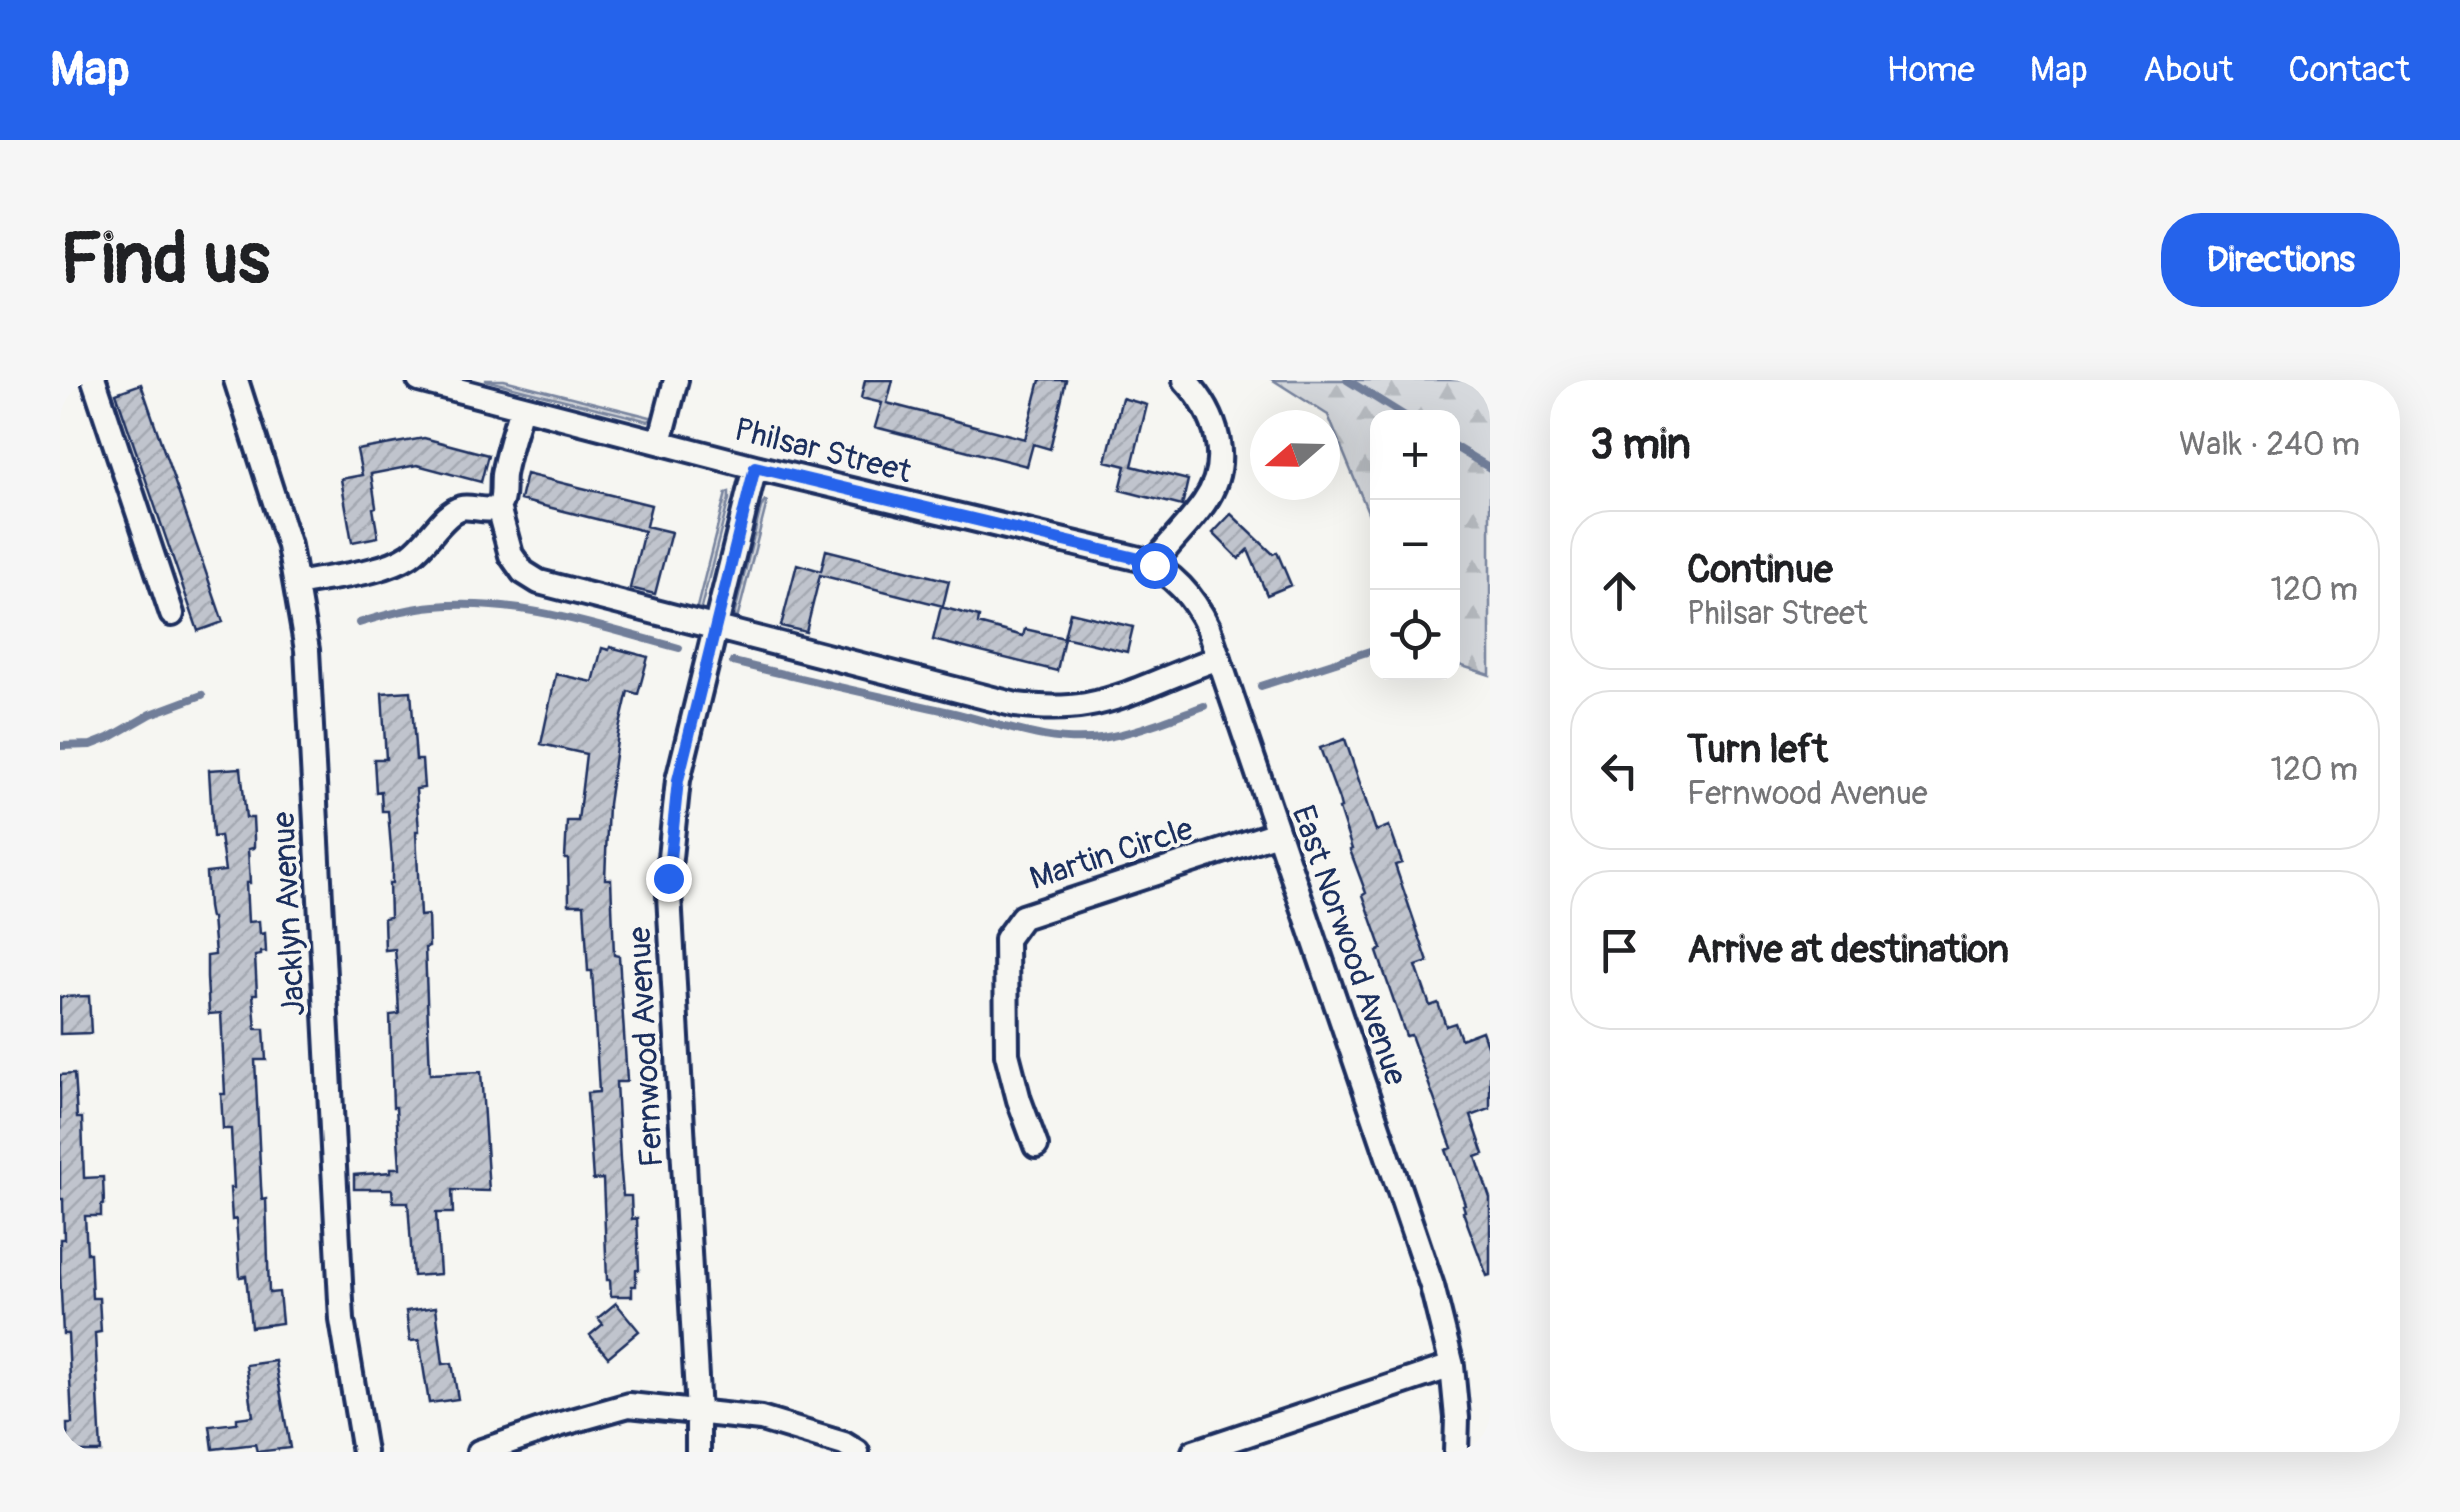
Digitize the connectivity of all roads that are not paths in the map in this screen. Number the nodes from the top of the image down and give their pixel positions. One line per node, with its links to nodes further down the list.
1 (236, 380): 11 (street, Jacklyn Avenue)
2 (419, 380): 6 (street, Philsar Street)
3 (676, 380): 7 (street)
4 (1185, 380): 10 (street)
5 (97, 381): 12 (street)
6 (521, 406): 7 (street, Philsar Street); 9 (street)
7 (660, 442): 8 (street, Philsar Street)
8 (755, 467): 10 (street, Philsar Street); 13 (street, Fernwood Avenue)
9 (498, 507): 11 (street); 13 (street)
10 (1154, 565): 14 (street, East Norwood Avenue)
11 (297, 584): 19 (street, Jacklyn Avenue)
12 (172, 614)
13 (715, 626): 14 (street); 18 (street, Fernwood Avenue)
14 (1219, 658): 15 (street, East Norwood Avenue)
15 (1277, 834): 16 (street, Martin Circle); 17 (street, East Norwood Avenue)
16 (1036, 1146)
17 (1452, 1366): 23 (street); 24 (street, East Norwood Avenue)
18 (698, 1414): 20 (street); 21 (street, Fernwood Avenue); 22 (street)
19 (364, 1452)
20 (479, 1452)
21 (698, 1452)
22 (858, 1452)
23 (1194, 1452)
24 (1456, 1452)

